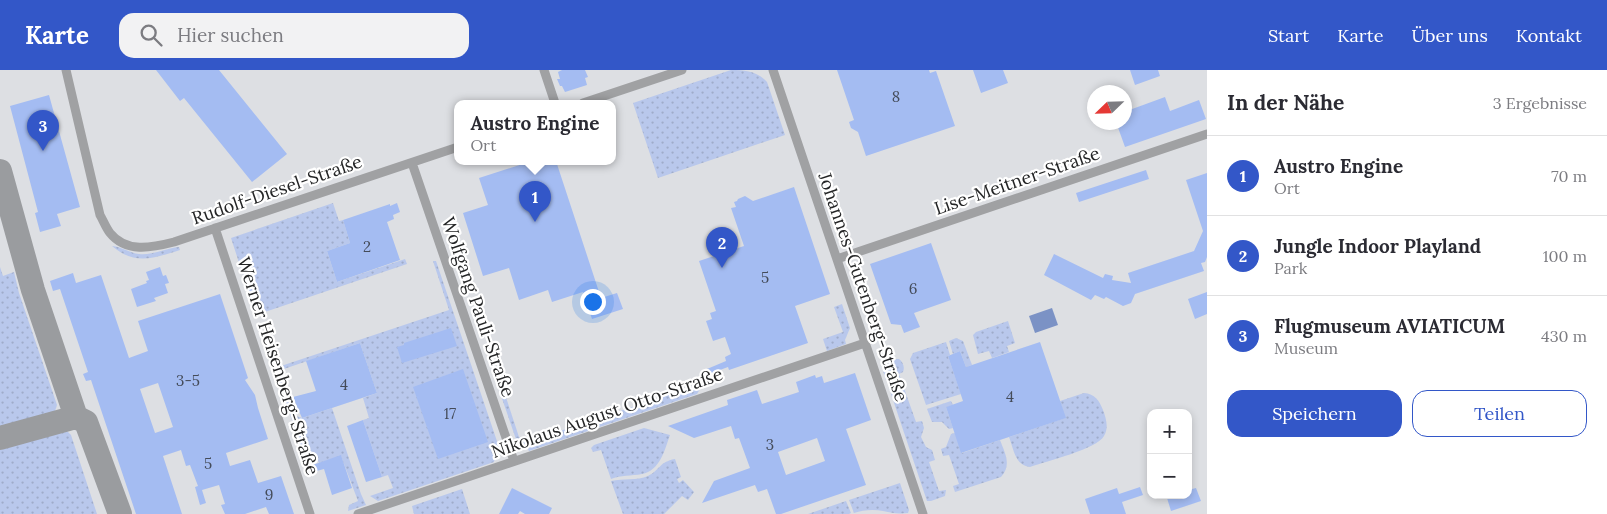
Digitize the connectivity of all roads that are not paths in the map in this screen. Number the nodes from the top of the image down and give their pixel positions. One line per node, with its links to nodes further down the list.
1 (66, 70): 10 (street, Rudolf-Diesel-Straße)
2 (544, 70): 5 (street)
3 (682, 70): 6 (street)
4 (773, 70): 11 (street, Johannes-Gutenberg-Straße)
5 (554, 100)
6 (592, 100)
7 (1207, 134): 11 (street, Lise-Meitner-Straße)
8 (454, 147): 9 (street, Rudolf-Diesel-Straße)
9 (412, 163): 10 (street, Rudolf-Diesel-Straße); 13 (street, Wolfgang Pauli-Straße)
10 (216, 228): 14 (street, Werner Heisenberg-Straße)
11 (837, 259): 12 (street, Johannes-Gutenberg-Straße)
12 (865, 343): 13 (street, Nikolaus August Otto-Straße); 16 (street, Johannes-Gutenberg-Straße)
13 (514, 461): 15 (street, Nikolaus August Otto-Straße)
14 (310, 514)
15 (358, 514)
16 (923, 514)

